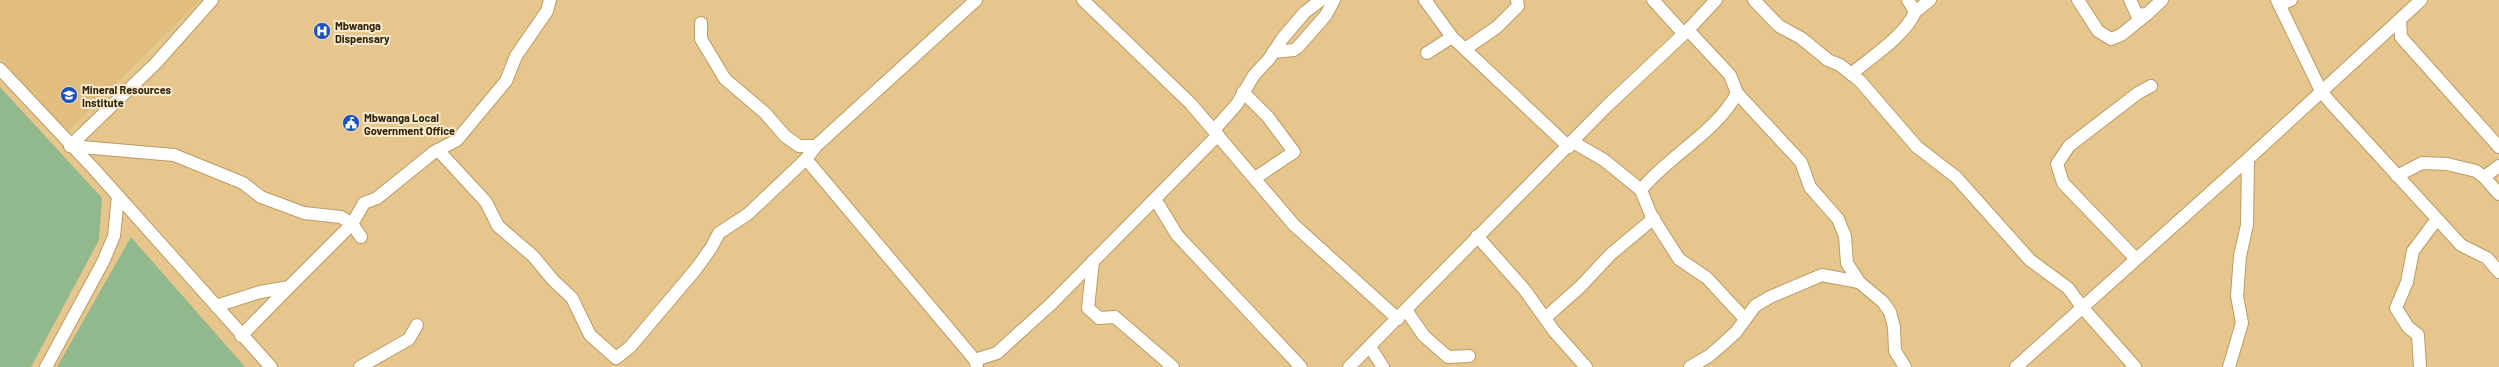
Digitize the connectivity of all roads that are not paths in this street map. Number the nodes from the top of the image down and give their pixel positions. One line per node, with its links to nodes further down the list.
1 (212, 0): 39 (street)
2 (550, 0): 42 (street)
3 (976, 0): 40 (street)
4 (1083, 0): 37 (street)
5 (1321, 0): 26 (street)
6 (1334, 0): 28 (street)
7 (1425, 0): 25 (street)
8 (1517, 0): 27 (street)
9 (1653, 0): 24 (street)
10 (1716, 0): 24 (street)
11 (1754, 0): 32 (street)
12 (1908, 0): 20 (street)
13 (1930, 0): 20 (street)
14 (2078, 0): 21 (street)
15 (2130, 0): 21 (street)
16 (2162, 0): 21 (street)
17 (2291, 0): 19 (street)
18 (2414, 2): 22 (street)
19 (2278, 3): 34 (street)
20 (1915, 12): 32 (street)
21 (2147, 14)
22 (2400, 20): 34 (street); 41 (street)
23 (701, 23): 40 (street)
24 (1685, 31): 36 (street); 38 (street)
25 (1452, 37): 27 (street); 30 (street)
26 (1282, 39): 28 (street); 29 (street)
27 (1465, 49): 38 (street)
28 (1294, 50): 29 (street)
29 (1273, 52): 35 (street)
30 (1427, 53)
31 (0, 69): 39 (street)
32 (1852, 74): 64 (street)
33 (2151, 86): 58 (street)
34 (2322, 91): 44 (street); 46 (street)
35 (1243, 92): 37 (street); 48 (street)
36 (1737, 93): 49 (street); 61 (street)
37 (1216, 133): 48 (street); 52 (street)
38 (1571, 144): 49 (street); 56 (street)
39 (70, 146): 51 (street); 55 (street)
40 (816, 146): 43 (street)
41 (2499, 147)
42 (438, 150): 43 (street); 55 (street)
43 (806, 158): 72 (street)
44 (2248, 159): 58 (street); 85 (street)
45 (2499, 166): 47 (street)
46 (2396, 176): 47 (street); 54 (street)
47 (2484, 177): 50 (street)
48 (1255, 178): 65 (street)
49 (1640, 190): 53 (street)
50 (2499, 194)
51 (118, 196): 63 (street); 73 (street)
52 (1155, 200): 59 (street); 77 (street)
53 (1654, 218): 66 (street); 67 (street)
54 (2437, 219): 60 (street); 86 (street)
55 (352, 224): 57 (street); 62 (street)
56 (1477, 236): 65 (street); 66 (street)
57 (361, 237)
58 (2136, 260): 64 (street)
59 (1093, 261): 72 (street); 76 (street)
60 (2499, 272)
61 (1859, 282): 67 (street); 82 (street)
62 (289, 287): 63 (street); 69 (street)
63 (216, 306): 69 (street)
64 (2082, 307): 83 (street); 84 (street)
65 (1402, 315): 70 (street); 71 (street)
66 (1545, 318): 80 (street)
67 (1745, 319): 81 (street)
68 (417, 325): 75 (street)
69 (241, 336): 74 (street)
70 (1370, 347): 78 (street); 79 (street)
71 (1469, 356)
72 (976, 364)
73 (46, 367)
74 (271, 367)
75 (360, 367)
76 (1174, 367)
77 (1301, 367)
78 (1350, 367)
79 (1383, 367)
80 (1586, 367)
81 (1690, 367)
82 (1905, 367)
83 (2016, 367)
84 (2135, 367)
85 (2229, 367)
86 (2420, 367)

